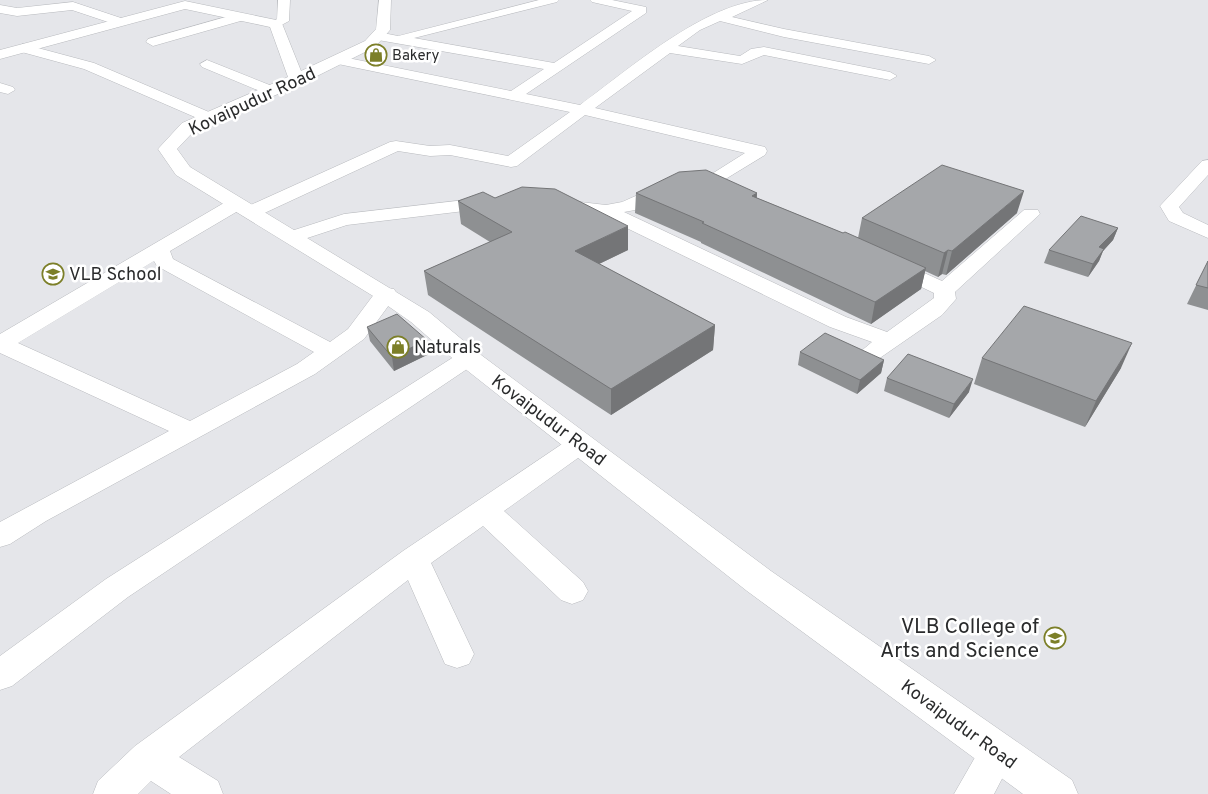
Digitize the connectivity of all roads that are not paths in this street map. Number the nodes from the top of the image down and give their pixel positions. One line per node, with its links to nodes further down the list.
1 (284, 0): 10 (street)
2 (385, 0): 13 (main road)
3 (554, 0): 13 (street)
4 (596, 0): 21 (street)
5 (756, 1): 8 (street)
6 (0, 9): 9 (street)
7 (240, 17): 9 (main road); 10 (main road); 14 (street)
8 (717, 17): 11 (street); 19 (street)
9 (120, 22): 15 (main road)
10 (276, 24): 23 (main road)
11 (696, 27): 12 (street); 16 (street)
12 (728, 32)
13 (386, 38): 18 (main road, Kovaipudur Road); 21 (street)
14 (153, 42)
15 (23, 48): 17 (main road); 27 (street)
16 (666, 48): 22 (street); 26 (street)
17 (0, 55)
18 (338, 60): 23 (main road, Kovaipudur Road); 25 (street)
19 (929, 60)
20 (207, 64): 24 (street)
21 (555, 67): 25 (street)
22 (890, 76)
23 (297, 80): 24 (main road, Kovaipudur Road)
24 (272, 91): 27 (main road, Kovaipudur Road)
25 (513, 96): 26 (street)
26 (581, 110): 29 (street); 33 (street)
27 (210, 118): 33 (main road, Kovaipudur Road)
28 (1208, 165): 36 (street)
29 (694, 182): 30 (street); 34 (street)
30 (731, 193)
31 (512, 201): 37 (street)
32 (543, 202): 34 (street)
33 (244, 208): 37 (main road, Kovaipudur Road); 38 (street)
34 (606, 211): 42 (street)
35 (1031, 214): 40 (street)
36 (1208, 232)
37 (292, 237): 41 (main road, Kovaipudur Road)
38 (160, 250): 43 (street); 46 (street)
39 (873, 257): 40 (street)
40 (944, 290): 42 (street)
41 (386, 294): 43 (street); 45 (main road, Kovaipudur Road)
42 (890, 341): 44 (street)
43 (331, 352): 46 (street)
44 (866, 357)
45 (468, 358): 47 (main road, Kovaipudur Road); 53 (street)
46 (190, 431): 49 (street)
47 (580, 444): 48 (street); 54 (main road, Kovaipudur Road)
48 (484, 510): 50 (street); 51 (street)
49 (0, 536)
50 (414, 559): 52 (street); 55 (street)
51 (572, 591)
52 (457, 654)
53 (0, 675)
54 (998, 752): 58 (street); 59 (main road, Kovaipudur Road)
55 (148, 758): 56 (street); 57 (street)
56 (112, 794)
57 (204, 794)
58 (974, 794)
59 (1057, 794)

